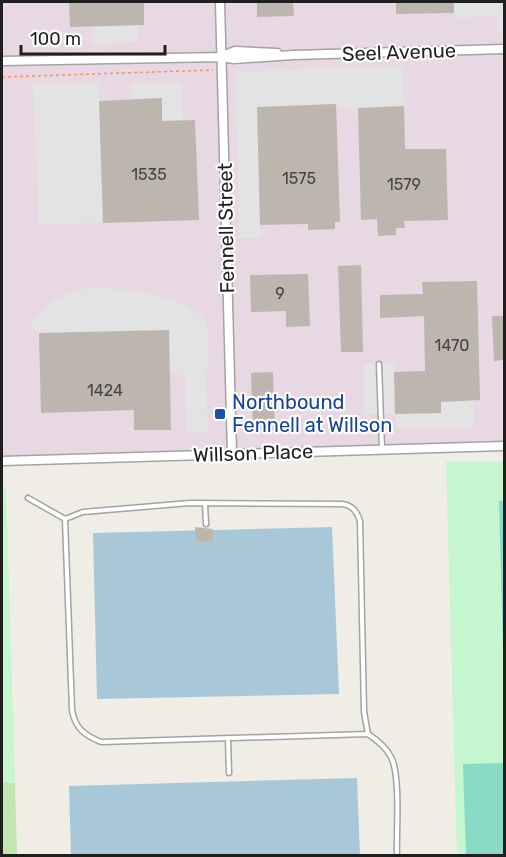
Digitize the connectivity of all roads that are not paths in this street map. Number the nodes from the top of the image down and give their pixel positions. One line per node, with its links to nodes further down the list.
1 (220, 2): 3 (street, Fennell Street)
2 (504, 49): 3 (street, Seel Avenue)
3 (222, 57): 4 (street, Seel Avenue); 8 (street, Fennell Street)
4 (2, 61)
5 (379, 364): 7 (lane)
6 (504, 446): 7 (street, Willson Place)
7 (382, 449): 8 (street, Willson Place)
8 (232, 454): 9 (street, Willson Place)
9 (2, 461)
10 (28, 498): 12 (lane)
11 (206, 503): 12 (lane); 13 (lane); 14 (lane)
12 (65, 519): 15 (lane)
13 (206, 524)
14 (368, 734): 15 (lane); 17 (lane)
15 (228, 738): 16 (lane)
16 (229, 773)
17 (397, 855)

